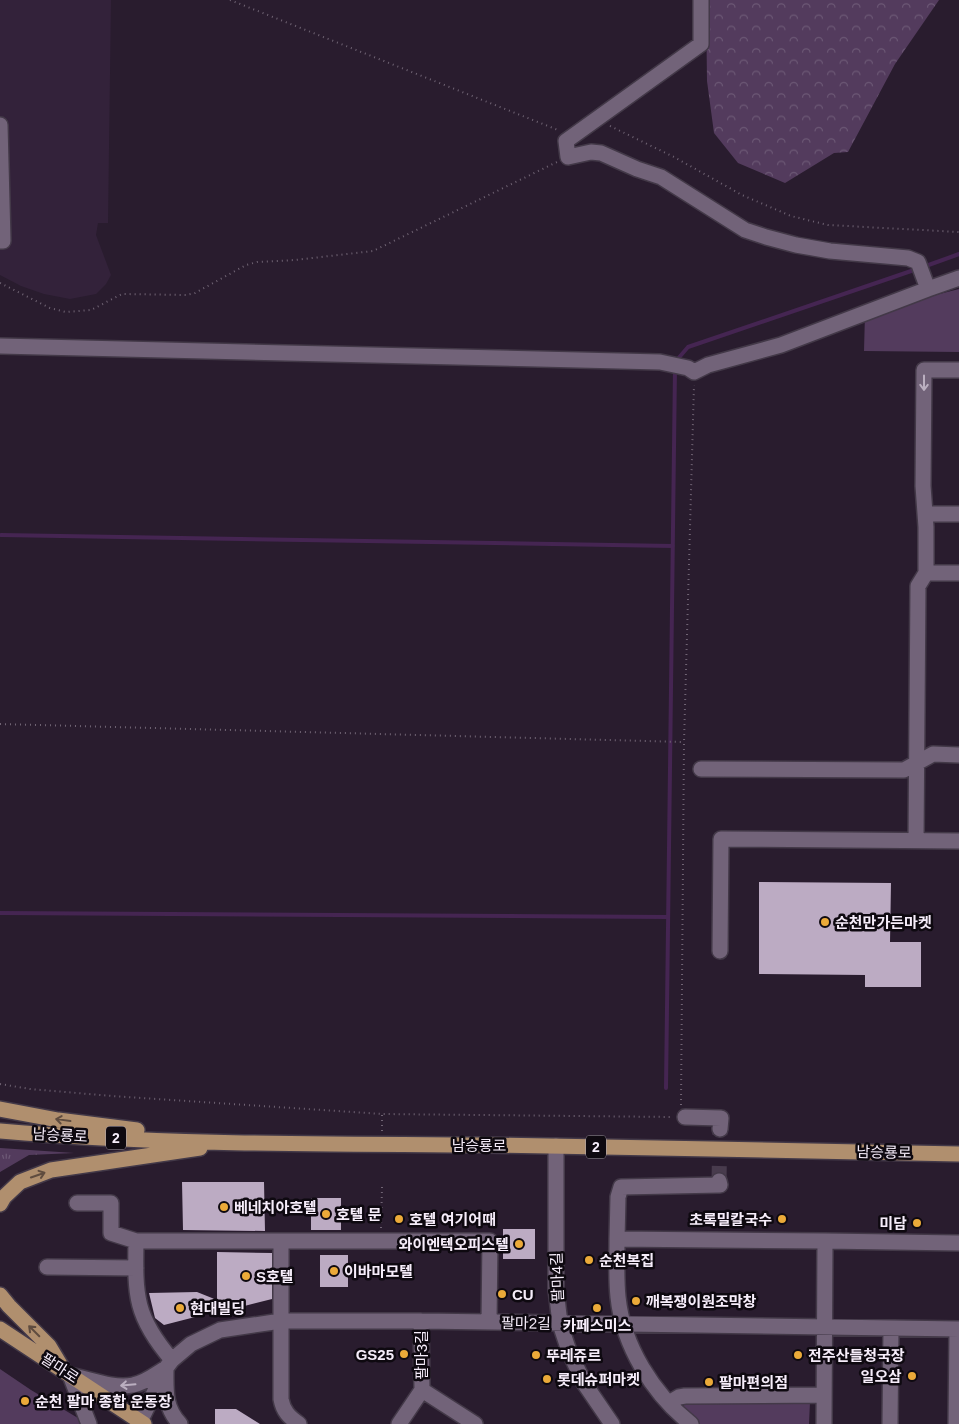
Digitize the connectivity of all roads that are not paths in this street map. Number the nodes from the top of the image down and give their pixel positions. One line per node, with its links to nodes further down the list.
1 (701, 0): 5 (street)
2 (0, 125): 3 (street)
3 (0, 241)
4 (959, 278): 5 (street)
5 (927, 285): 6 (street)
6 (0, 346)
7 (959, 370): 8 (street, one-way to 8)
8 (925, 508): 9 (street); 10 (street)
9 (959, 514)
10 (926, 573): 11 (street); 13 (street)
11 (959, 573)
12 (959, 755): 13 (street)
13 (916, 764): 14 (street); 15 (street)
14 (701, 769)
15 (916, 841): 16 (street); 17 (street)
16 (959, 841)
17 (720, 951)
18 (0, 1109): 22 (main road, one-way to 18)
19 (685, 1117): 20 (street)
20 (720, 1129)
21 (0, 1132): 22 (main road, 남승룡로 / 2)
22 (232, 1143): 23 (main road, 남승룡로 / 2); 27 (main road, one-way to 22)
23 (556, 1146): 24 (main road, 남승룡로 / 2); 40 (street, 팔마4길)
24 (959, 1154)
25 (719, 1181): 28 (street)
26 (77, 1203): 29 (street)
27 (0, 1204)
28 (617, 1239): 31 (street); 39 (street)
29 (136, 1241): 30 (street); 34 (street)
30 (281, 1241): 36 (street); 38 (street)
31 (826, 1241): 32 (street); 41 (street)
32 (959, 1243)
33 (47, 1267): 34 (street)
34 (136, 1268): 45 (street)
35 (0, 1295): 46 (main road, one-way to 35)
36 (281, 1321): 37 (street, 팔마2길); 45 (street, 팔마2길); 53 (street)
37 (421, 1321): 38 (street, 팔마2길); 47 (street, 팔마3길)
38 (489, 1322): 40 (street, 팔마2길)
39 (623, 1323): 40 (street, 팔마2길); 41 (street, 팔마2길); 49 (street)
40 (560, 1324): 56 (street, 팔마4길)
41 (825, 1327): 42 (street, 팔마2길); 48 (street)
42 (891, 1328): 44 (street, 팔마2길); 59 (street)
43 (0, 1329): 46 (main road, 팔마로)
44 (958, 1329): 60 (street)
45 (169, 1364): 46 (street, one-way to 46); 50 (street, 팔마2길); 52 (street)
46 (67, 1372): 50 (main road, 팔마로); 51 (street)
47 (422, 1390): 54 (street, 팔마3길); 55 (street, 팔마3길)
48 (824, 1395): 49 (street); 58 (street)
49 (669, 1403): 57 (street)
50 (141, 1423)
51 (89, 1424)
52 (180, 1424)
53 (299, 1424)
54 (399, 1424)
55 (475, 1424)
56 (612, 1424)
57 (691, 1424)
58 (824, 1424)
59 (890, 1424)
60 (956, 1424)

